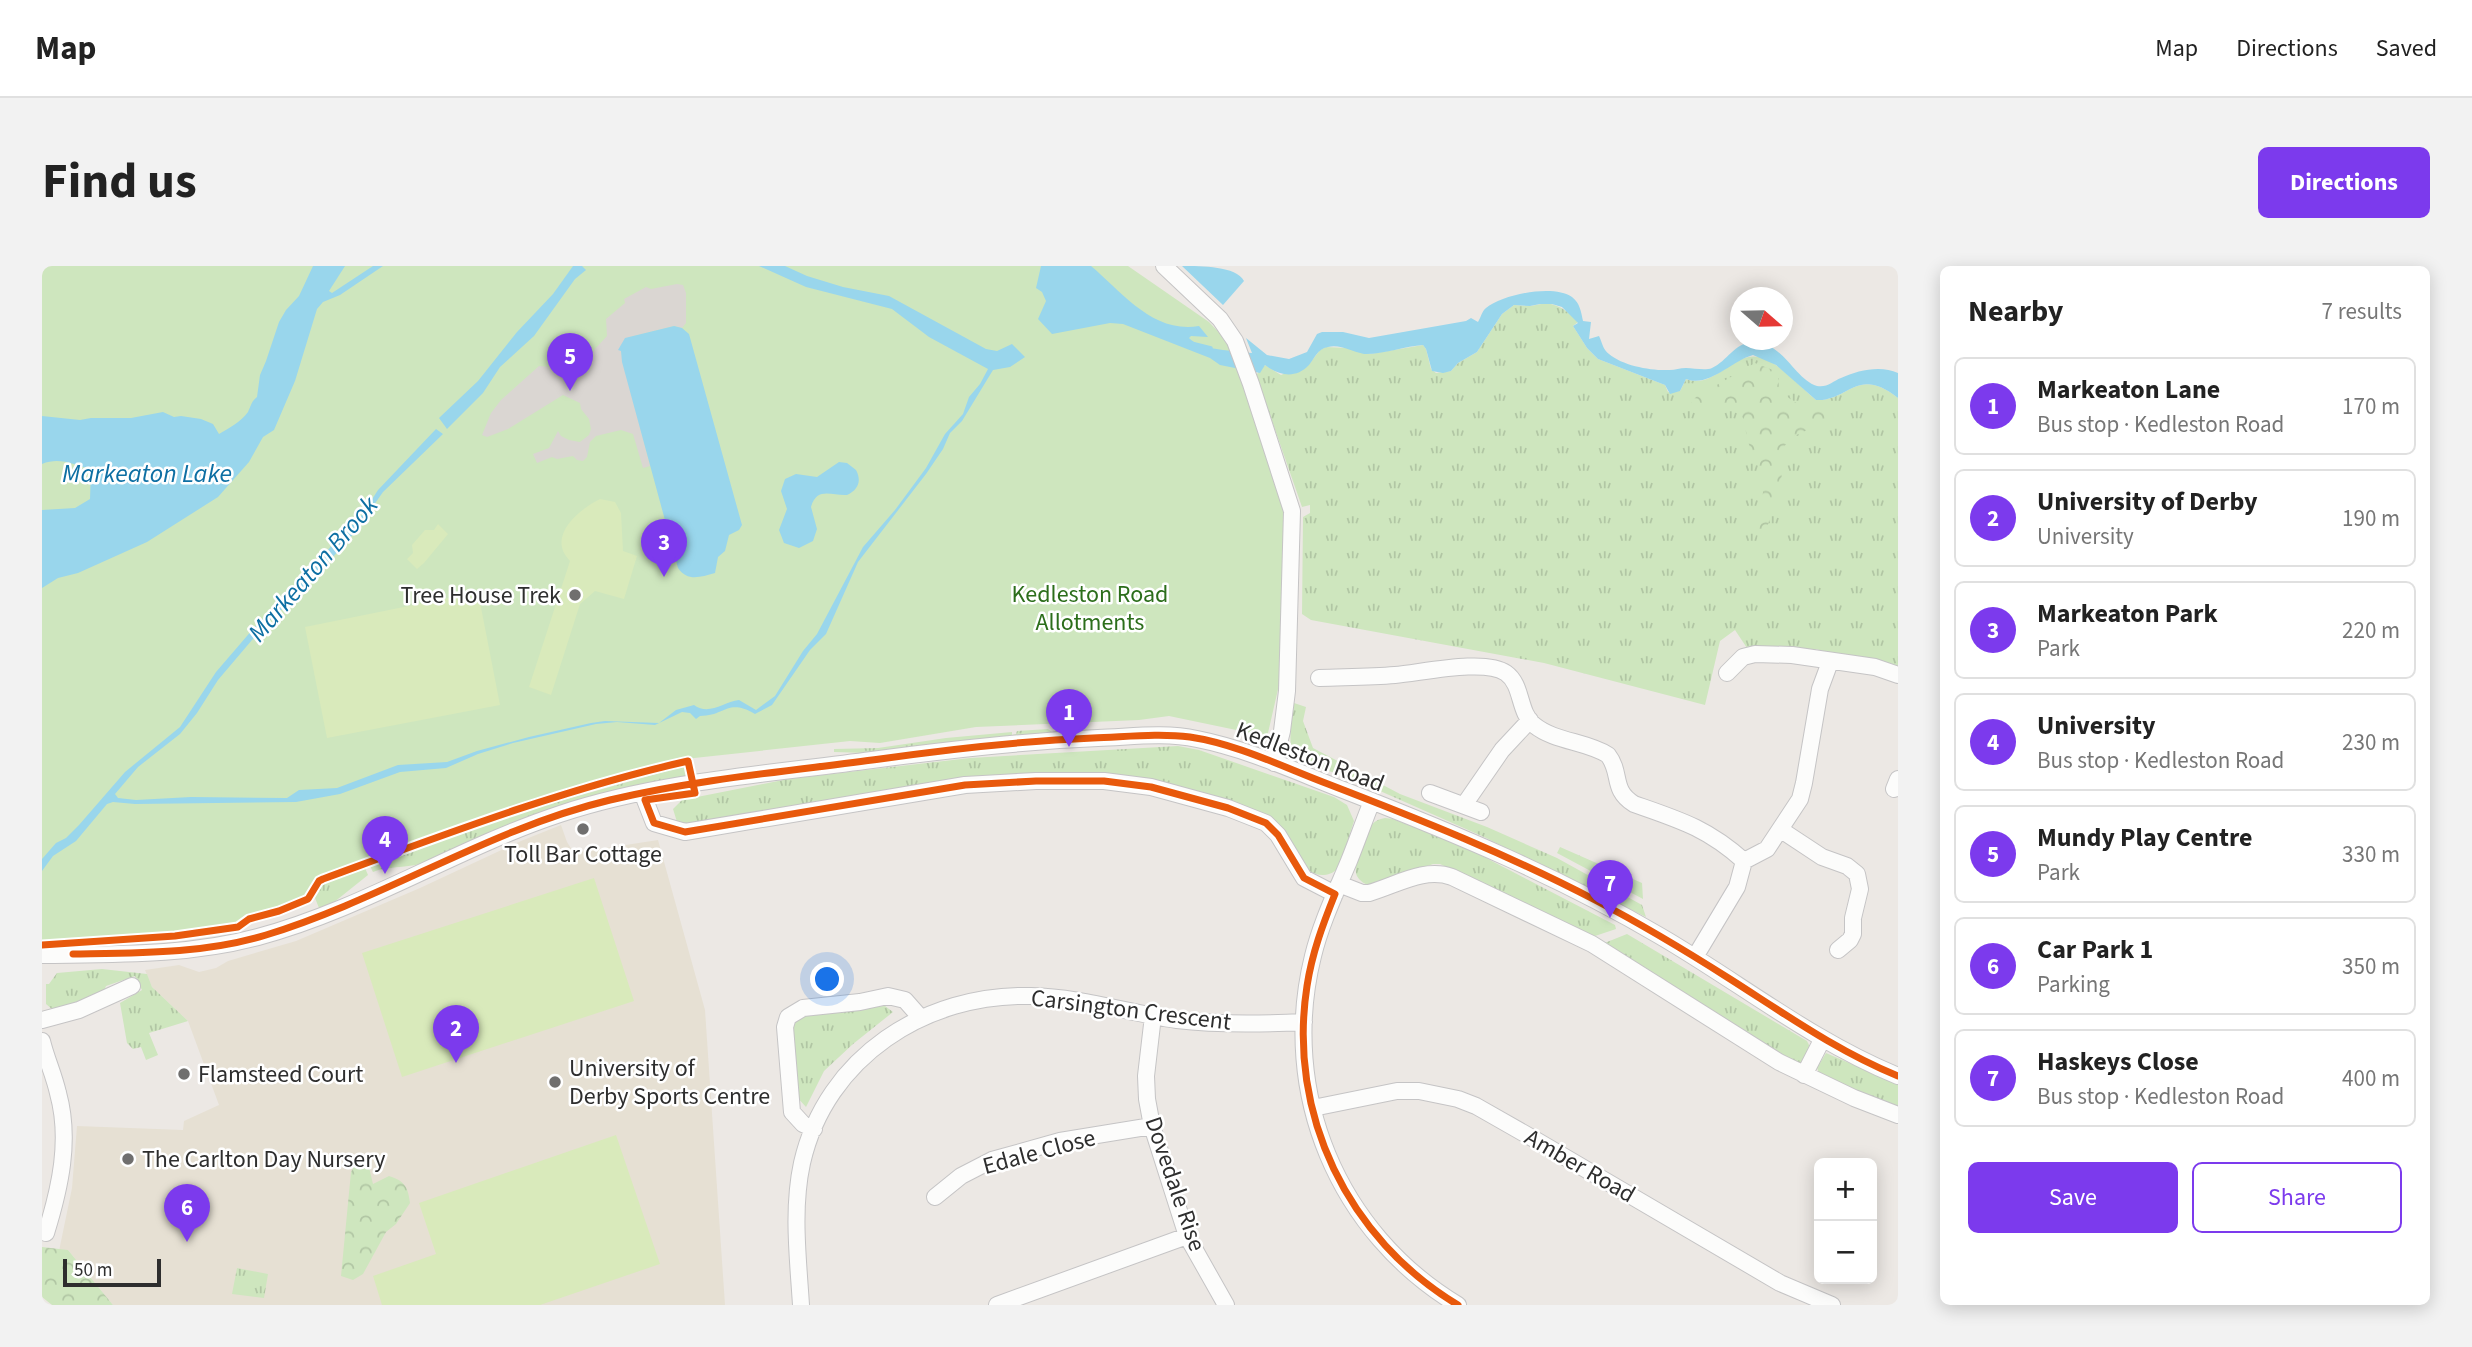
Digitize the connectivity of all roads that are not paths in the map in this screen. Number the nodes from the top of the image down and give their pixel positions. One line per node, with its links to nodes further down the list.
1 (1164, 266): 7 (street)
2 (1830, 662): 3 (street); 4 (street); 13 (street)
3 (1727, 673)
4 (1898, 675)
5 (1319, 678): 6 (street)
6 (1530, 720): 11 (street); 14 (street)
7 (1274, 763): 8 (street, Kedleston Road); 10 (street, Kedleston Road)
8 (645, 792): 15 (street); 17 (street, Kedleston Road)
9 (1430, 793): 11 (street)
10 (1372, 801): 15 (street); 18 (street, Kedleston Road)
11 (1464, 805): 12 (street)
12 (1481, 813)
13 (1781, 830): 14 (street); 16 (street)
14 (1744, 862): 18 (street)
15 (1337, 889): 23 (street); 26 (street)
16 (1838, 950)
17 (42, 955)
18 (1695, 957): 24 (street, Kedleston Road)
19 (132, 986): 22 (street)
20 (1153, 1016): 21 (street, Carsington Crescent); 23 (street, Carsington Crescent); 30 (street, Dovedale Rise)
21 (919, 1017): 31 (street, Carsington Crescent); 31 (street)
22 (42, 1020)
23 (1304, 1022): 28 (street)
24 (1822, 1040): 26 (street); 27 (street, Kedleston Road)
25 (42, 1041): 33 (street)
26 (1804, 1075): 29 (street)
27 (1898, 1076)
28 (1312, 1108): 38 (street); 39 (street, Amber Road)
29 (1898, 1115)
30 (1152, 1126): 32 (street, Edale Close); 34 (street, Dovedale Rise)
31 (814, 1129): 35 (street, Carsington Crescent)
32 (935, 1197)
33 (46, 1233)
34 (1187, 1236): 36 (street); 37 (street, Dovedale Rise)
35 (801, 1305)
36 (997, 1305)
37 (1226, 1305)
38 (1458, 1305)
39 (1832, 1305)

